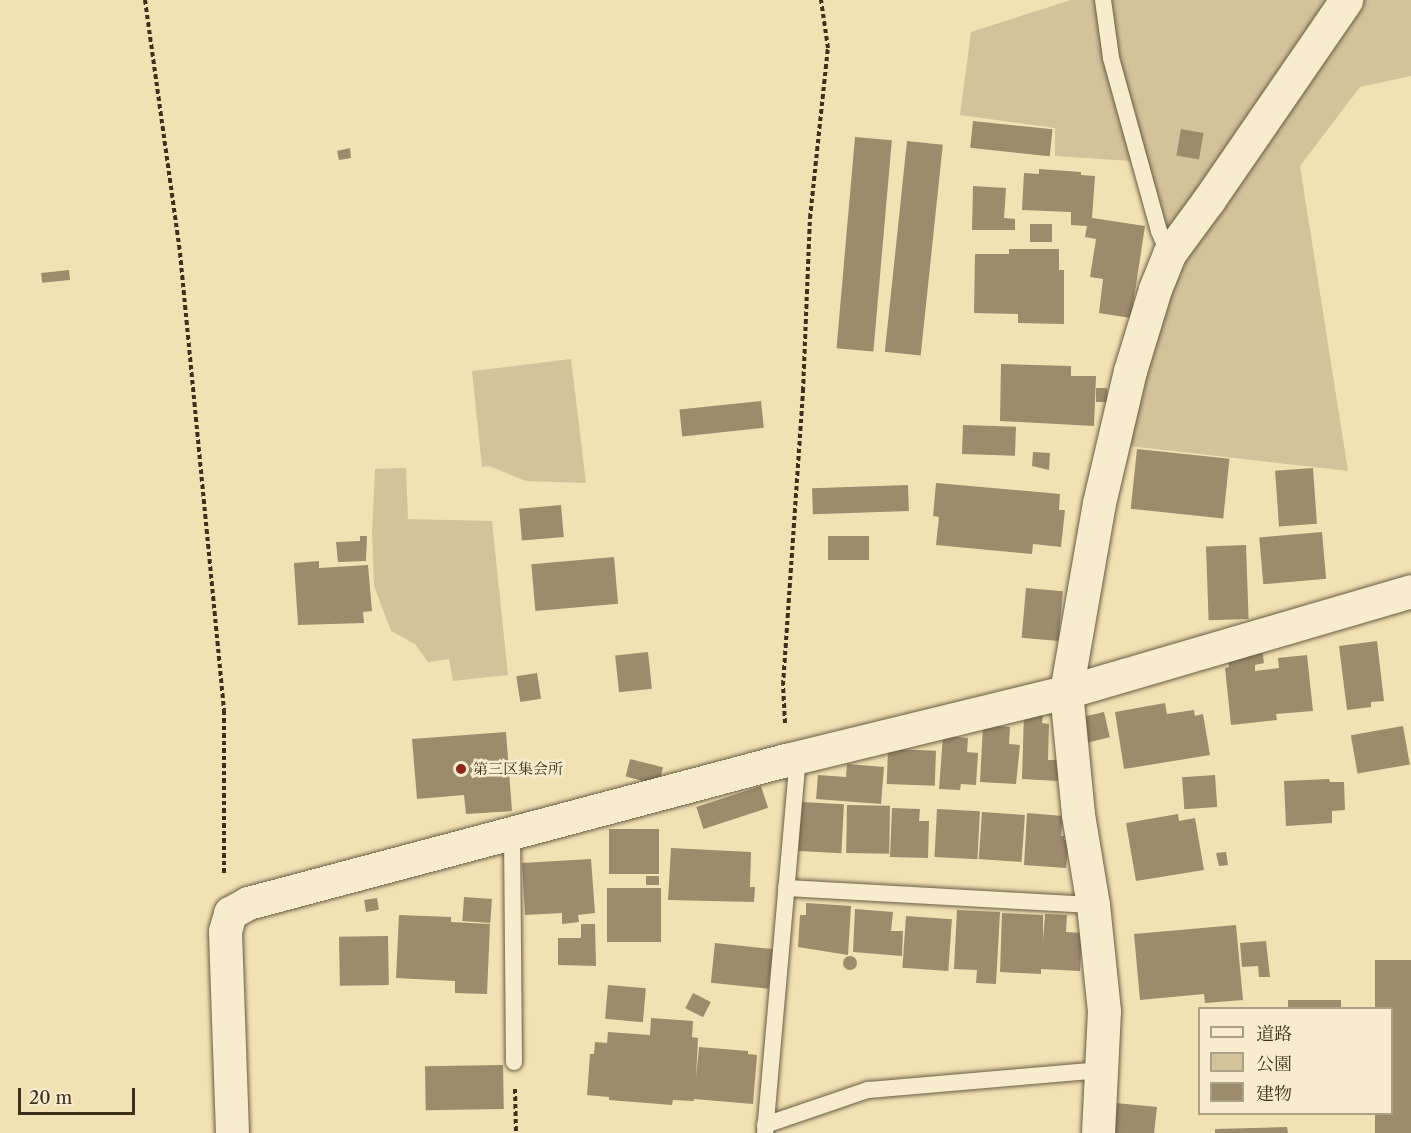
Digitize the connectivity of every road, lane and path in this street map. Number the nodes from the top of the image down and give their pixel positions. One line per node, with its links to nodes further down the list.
1 (145, 0): 12 (path)
2 (821, 0): 8 (path)
3 (1103, 0): 5 (lane)
4 (1346, 0): 5 (street)
5 (1169, 254): 7 (street)
6 (1411, 591): 7 (street)
7 (1066, 692): 8 (street); 11 (street)
8 (792, 759): 9 (street); 10 (lane)
9 (512, 834): 12 (street); 13 (lane)
10 (786, 888): 11 (lane); 15 (lane)
11 (1093, 905): 14 (street)
12 (230, 913): 16 (street)
13 (514, 1062): 17 (path)
14 (1102, 1070): 15 (lane); 18 (street)
15 (765, 1129)
16 (232, 1133)
17 (516, 1133)
18 (1098, 1133)

